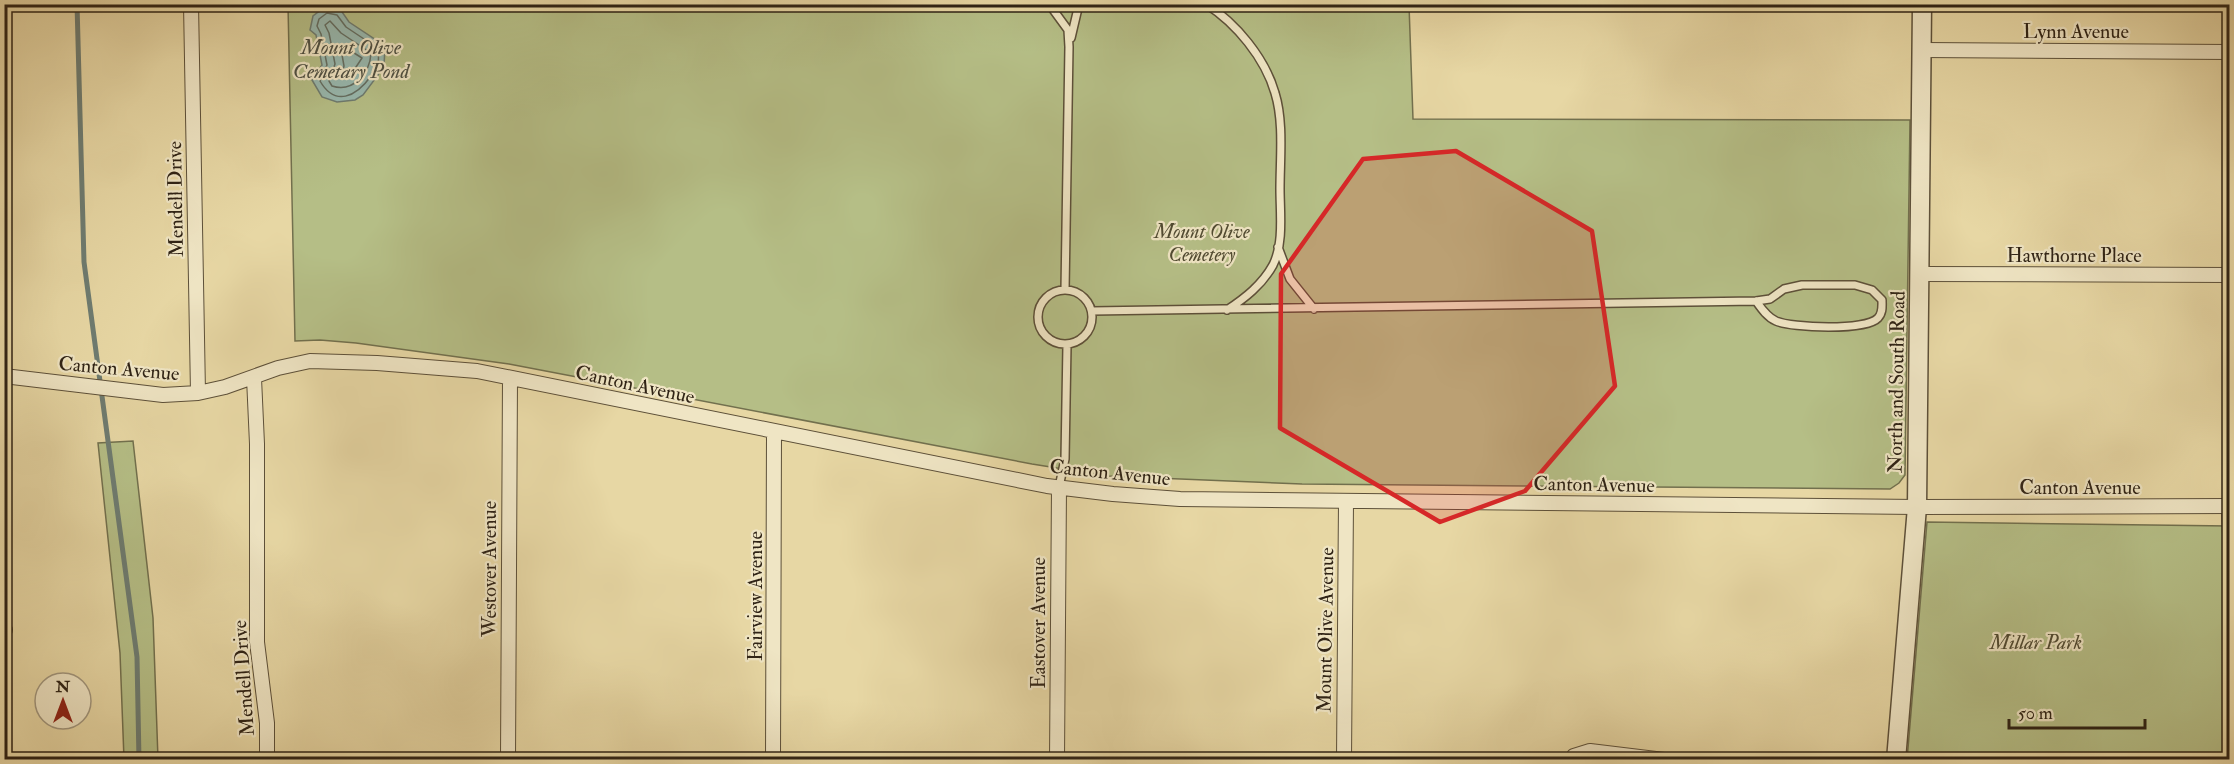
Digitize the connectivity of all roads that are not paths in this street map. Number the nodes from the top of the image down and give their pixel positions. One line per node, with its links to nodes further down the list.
1 (191, 4): 21 (street, Mendell Drive)
2 (1050, 4): 6 (lane)
3 (1079, 4): 6 (lane)
4 (1206, 4): 9 (lane)
5 (1922, 4): 7 (street, North and South Road)
6 (1070, 46): 12 (lane)
7 (1922, 50): 8 (street, Lynn Avenue); 10 (street, North and South Road)
8 (2229, 52)
9 (1278, 247): 14 (lane); 15 (lane)
10 (1919, 274): 11 (street, Hawthorne Place); 26 (street, North and South Road)
11 (2229, 274)
12 (1065, 290): 16 (lane); 17 (lane)
13 (1756, 301): 13 (lane); 14 (lane)
14 (1314, 309): 15 (lane)
15 (1227, 310): 16 (lane)
16 (1092, 311): 17 (lane)
17 (1067, 345): 23 (lane)
18 (4, 376): 21 (street, Canton Avenue)
19 (254, 378): 20 (street, Canton Avenue); 21 (street, Canton Avenue); 28 (street, Mendell Drive)
20 (510, 378): 22 (street, Canton Avenue); 29 (street, Westover Avenue)
21 (198, 393)
22 (774, 432): 23 (street, Canton Avenue); 30 (street, Fairview Avenue)
23 (1059, 487): 24 (street, Canton Avenue); 31 (street, Eastover Avenue)
24 (1346, 501): 26 (street, Canton Avenue); 32 (street, Mount Olive Avenue)
25 (2228, 506): 26 (street, Canton Avenue); 27 (lane)
26 (1917, 507): 35 (street, North and South Road)
27 (2229, 541)
28 (267, 759)
29 (508, 759)
30 (773, 759)
31 (1057, 759)
32 (1344, 759)
33 (1573, 759): 34 (street)
34 (1664, 759)
35 (1896, 759)

